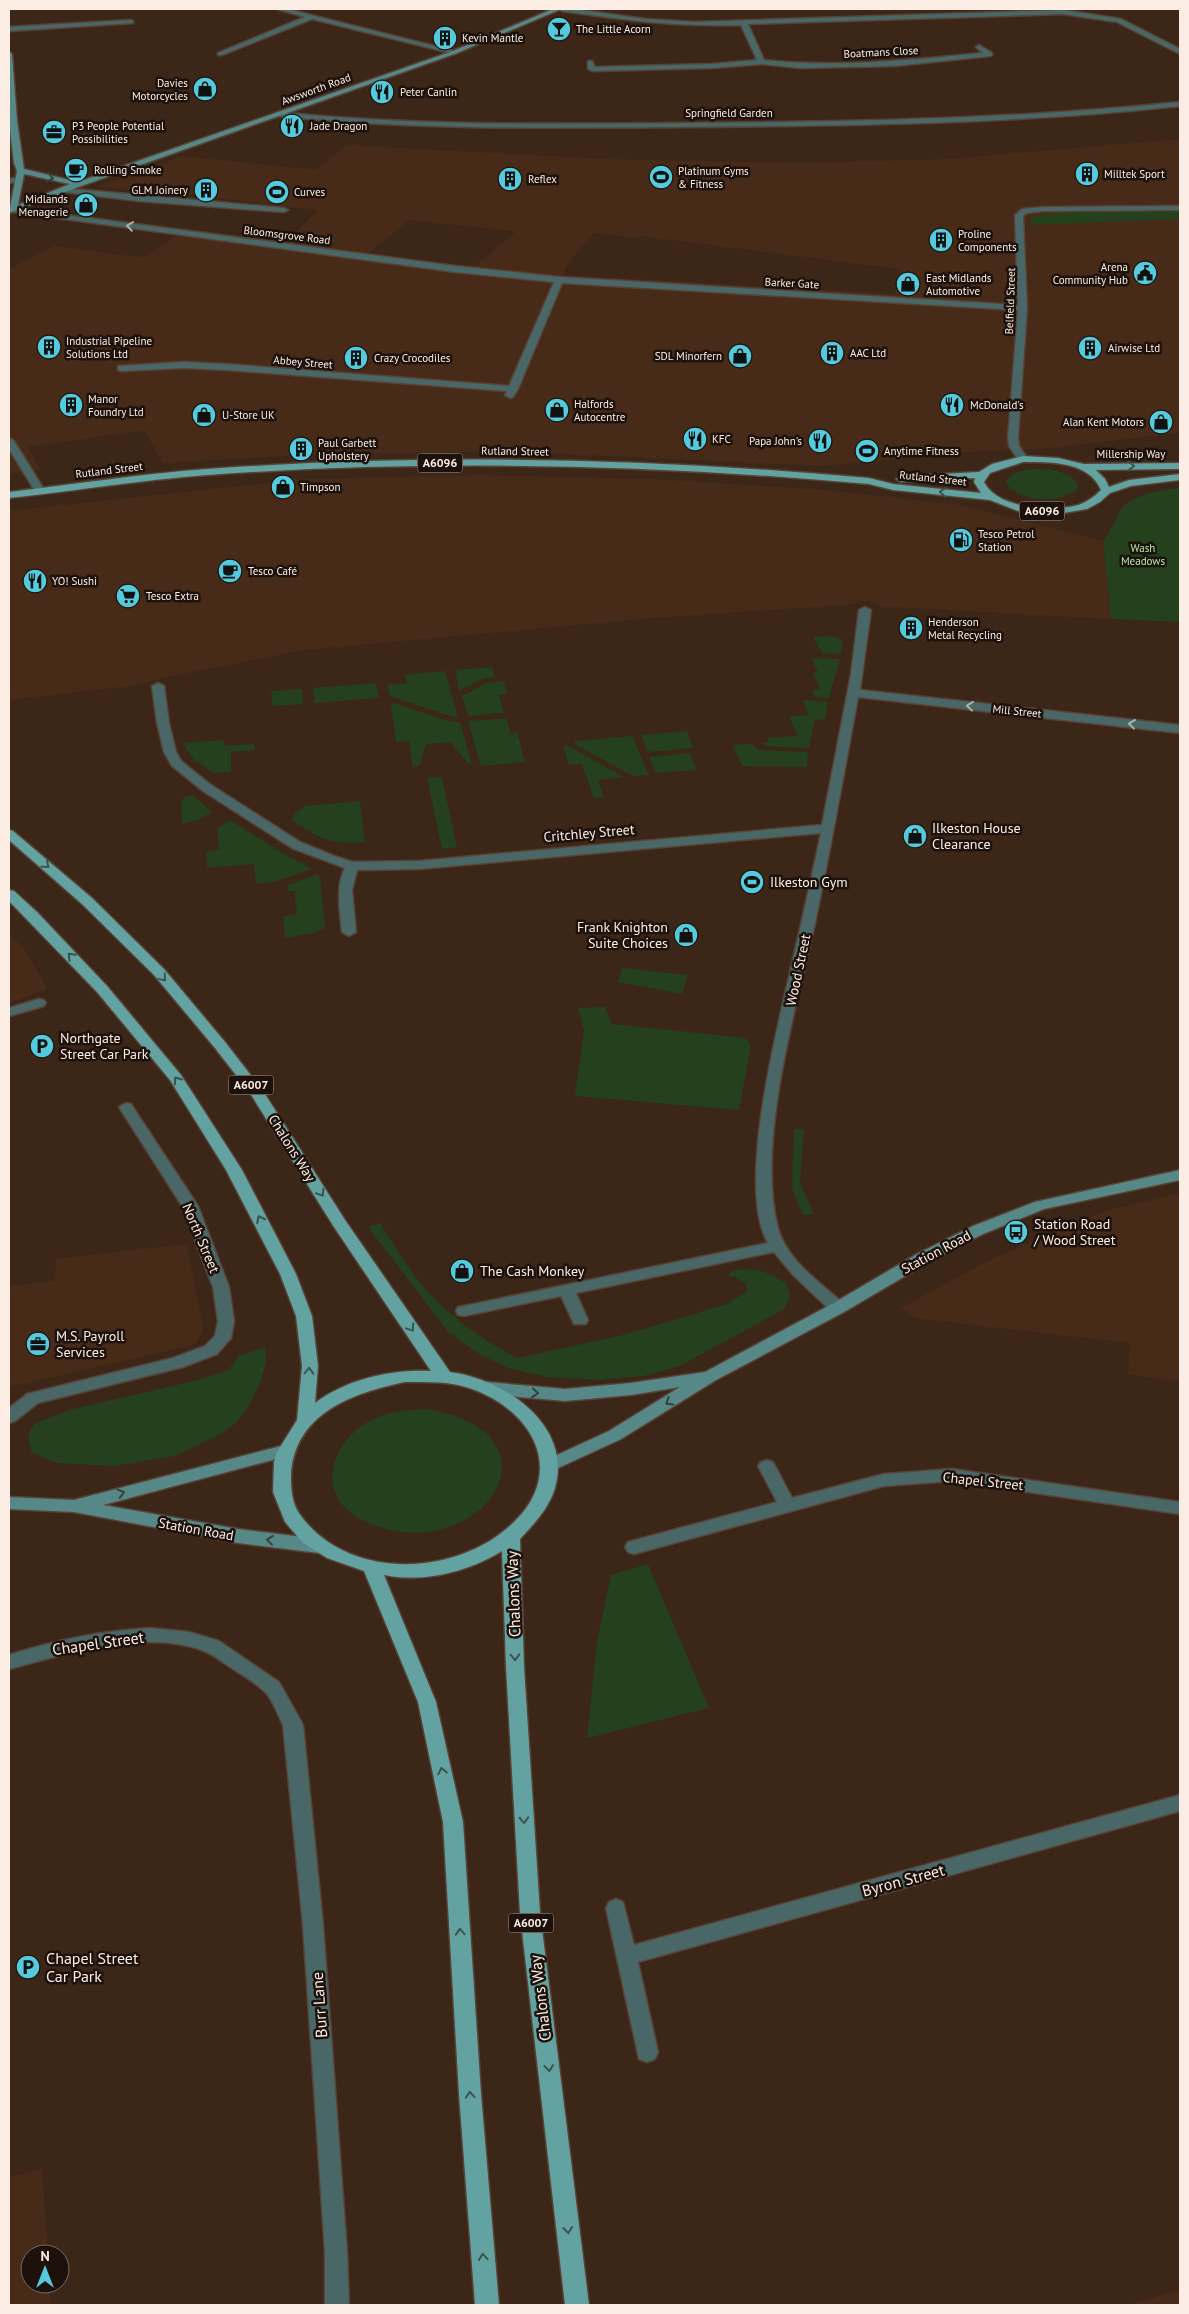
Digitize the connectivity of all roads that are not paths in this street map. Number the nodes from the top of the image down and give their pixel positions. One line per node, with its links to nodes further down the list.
1 (280, 9): 4 (street)
2 (558, 9): 11 (street, Awsworth Road)
3 (562, 9): 6 (street)
4 (311, 17): 9 (street); 11 (street)
5 (131, 22): 7 (street)
6 (744, 23): 12 (street); 16 (street)
7 (9, 29)
8 (249, 34): 9 (street)
9 (265, 36): 14 (street)
10 (979, 47): 16 (street, Boatmans Close)
11 (455, 52): 18 (street, Awsworth Road)
12 (1180, 52)
13 (9, 54): 19 (street)
14 (220, 54)
15 (590, 62): 16 (street, Boatmans Close)
16 (761, 62)
17 (1180, 104): 18 (street, Springfield Garden)
18 (278, 114): 22 (street, Awsworth Road)
19 (11, 121): 20 (street)
20 (21, 175): 21 (street); 22 (street, one-way to 22); 26 (street)
21 (9, 181)
22 (78, 184): 23 (street, Awsworth Road)
23 (64, 190): 25 (street); 26 (street, Awsworth Road)
24 (1180, 208): 28 (street, Belfield Street)
25 (284, 210)
26 (11, 211): 27 (street, Bloomsgrove Road, one-way to 26)
27 (559, 280): 28 (street, Barker Gate); 29 (street, Abbey Street)
28 (1024, 308): 31 (street, Belfield Street)
29 (121, 368)
30 (9, 441): 37 (street)
31 (1023, 459): 33 (main road, A6096); 34 (main road, A6096)
32 (1180, 466): 33 (main road, Millership Way / A6096, one-way to 32)
33 (1083, 467): 38 (main road, A6096)
34 (981, 475): 36 (main road, Rutland Street / A6096); 40 (main road)
35 (1180, 477): 38 (main road, Millership Way / A6096)
36 (872, 482): 37 (main road, Rutland Street / A6096); 40 (main road, Rutland Street / A6096, one-way to 36)
37 (40, 491): 39 (main road, Rutland Street / A6096)
38 (1106, 491): 40 (main road, A6096)
39 (9, 496)
40 (992, 497)
41 (866, 610): 43 (street, Wood Street)
42 (158, 686): 47 (street, Critchley Street)
43 (853, 693): 44 (street, Mill Street, one-way to 43); 45 (street, Wood Street)
44 (1180, 729)
45 (829, 828): 47 (street, Critchley Street); 54 (street, Wood Street)
46 (9, 834): 60 (main road, Chalons Way / A6007, one-way to 60)
47 (352, 866): 49 (street)
48 (9, 894): 63 (main road, one-way to 48)
49 (349, 932)
50 (39, 1003): 51 (street)
51 (9, 1012)
52 (126, 1107): 62 (street, North Street)
53 (1180, 1175): 56 (street, Station Road)
54 (778, 1246): 55 (street); 56 (street, Wood Street)
55 (566, 1290): 57 (street); 58 (street)
56 (838, 1308): 59 (street, Station Road)
57 (464, 1311)
58 (580, 1320)
59 (710, 1376): 61 (street, Station Road, one-way to 59); 65 (street, Station Road, one-way to 65)
60 (444, 1377): 61 (main road); 63 (main road)
61 (487, 1388): 65 (main road)
62 (9, 1416)
63 (306, 1420): 64 (main road)
64 (285, 1451): 69 (street, Station Road, one-way to 64); 72 (main road)
65 (550, 1465): 71 (main road)
66 (767, 1466): 68 (street)
67 (9, 1503): 69 (street, Station Road)
68 (787, 1505): 70 (street, Chapel Street); 73 (street, Chapel Street)
69 (74, 1506): 72 (street, Station Road, one-way to 69)
70 (1180, 1508)
71 (510, 1539): 74 (main road); 83 (main road, Chalons Way / A6007, one-way to 83)
72 (318, 1546): 74 (main road)
73 (634, 1547)
74 (372, 1568): 82 (main road, one-way to 74)
75 (9, 1662): 76 (street, Chapel Street)
76 (284, 1708): 81 (street, Burr Lane)
77 (1180, 1803): 79 (street, Byron Street)
78 (616, 1908): 79 (street)
79 (626, 1956): 80 (street)
80 (647, 2052)
81 (337, 2305)
82 (487, 2305)
83 (577, 2305)

